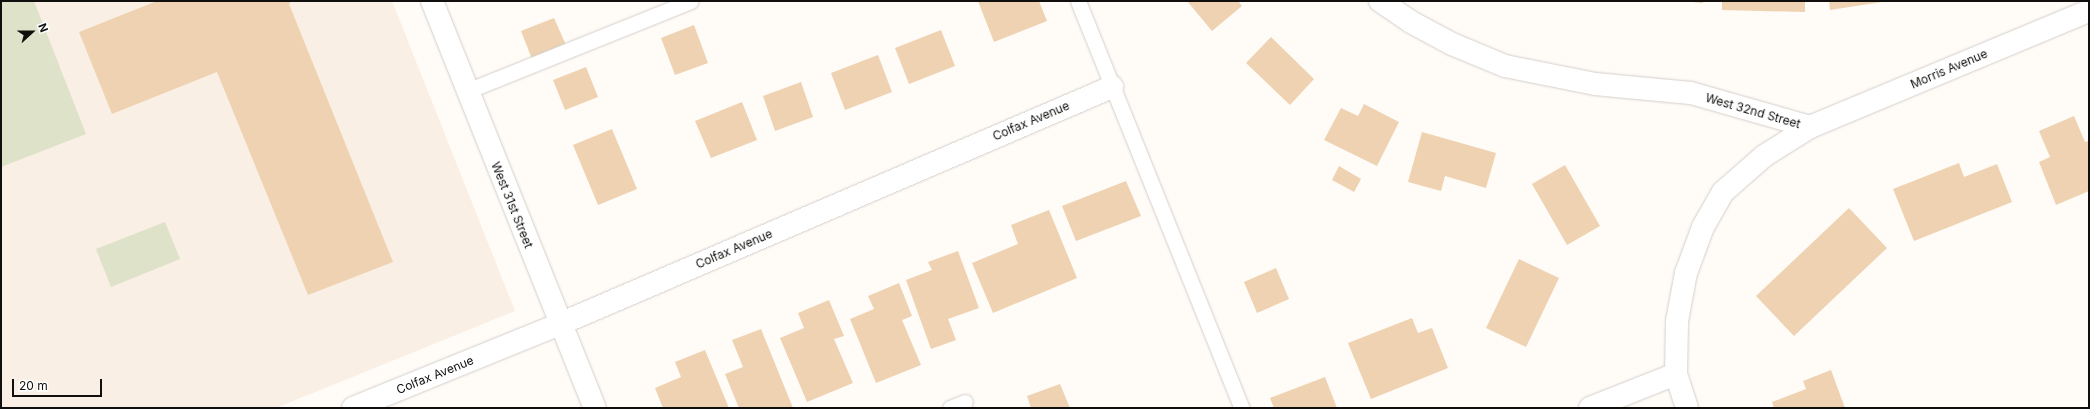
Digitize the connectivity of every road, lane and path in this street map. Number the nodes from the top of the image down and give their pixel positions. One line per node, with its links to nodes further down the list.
1 (432, 1): 7 (street, West 31st Street)
2 (691, 1): 7 (lane)
3 (1078, 1): 6 (lane)
4 (1380, 1): 8 (street, West 32nd Street)
5 (2089, 11): 8 (street, Morris Avenue)
6 (1112, 87): 9 (street, Colfax Avenue); 15 (lane)
7 (467, 90): 9 (street, West 31st Street)
8 (1810, 127): 10 (street, West 32nd Street)
9 (560, 324): 12 (street, Colfax Avenue); 13 (street, West 31st Street)
10 (1676, 374): 16 (street); 17 (street, West 32nd Street)
11 (964, 402): 14 (lane)
12 (353, 408)
13 (595, 408)
14 (950, 408)
15 (1242, 408)
16 (1592, 408)
17 (1688, 408)

